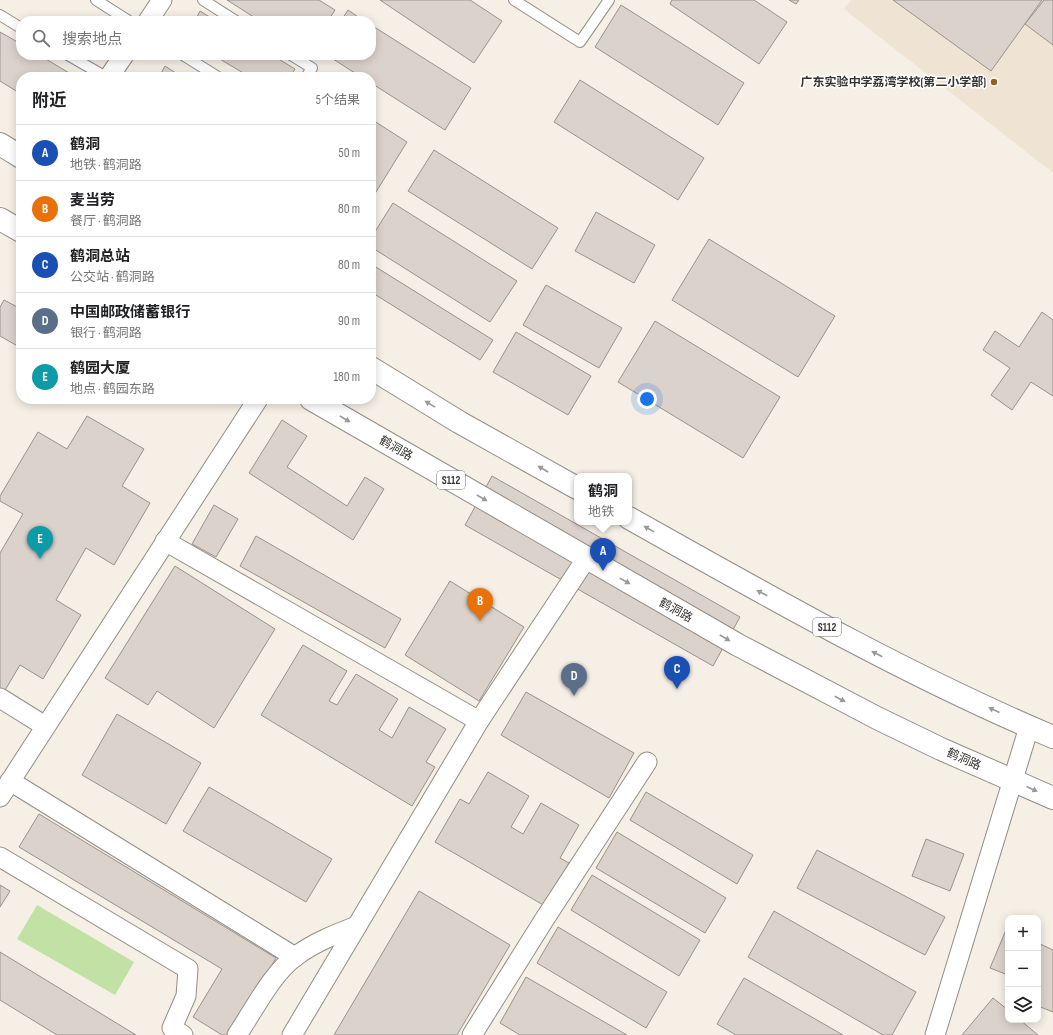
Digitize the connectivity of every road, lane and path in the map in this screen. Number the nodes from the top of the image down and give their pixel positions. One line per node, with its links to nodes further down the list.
1 (96, 0): 7 (lane)
2 (162, 0): 8 (street)
3 (203, 0): 9 (lane)
4 (514, 0): 5 (lane)
5 (610, 0)
6 (0, 15): 10 (lane)
7 (121, 16)
8 (151, 16)
9 (228, 16)
10 (16, 25)
11 (77, 60): 15 (lane)
12 (121, 60): 16 (street)
13 (191, 60): 17 (lane)
14 (299, 60): 18 (lane)
15 (97, 72)
16 (112, 72)
17 (210, 72)
18 (309, 72)
19 (0, 144): 20 (main road)
20 (16, 154)
21 (0, 219): 22 (main road)
22 (16, 228)
23 (376, 371): 26 (main road, one-way to 23)
24 (255, 404): 28 (street)
25 (320, 404): 29 (main road, 鹤洞路 / S112, one-way to 29)
26 (574, 486)
27 (632, 520): 33 (main road, S112, one-way to 27)
28 (165, 541): 31 (street); 32 (street)
29 (586, 559): 31 (street); 37 (main road, 鹤洞路 / S112, one-way to 37)
30 (0, 698): 32 (street)
31 (479, 721): 41 (street)
32 (45, 726): 36 (street)
33 (1029, 727): 34 (main road, S112); 37 (street)
34 (1053, 736)
35 (646, 762): 46 (street)
36 (10, 780): 38 (street); 42 (street)
37 (1012, 780): 39 (main road, 鹤洞路 / S112, one-way to 39); 47 (street)
38 (0, 797)
39 (1053, 798)
40 (0, 857): 43 (street)
41 (357, 926): 42 (street); 45 (street)
42 (295, 957): 44 (street)
43 (184, 1035)
44 (237, 1035)
45 (292, 1035)
46 (472, 1035)
47 (935, 1035)

